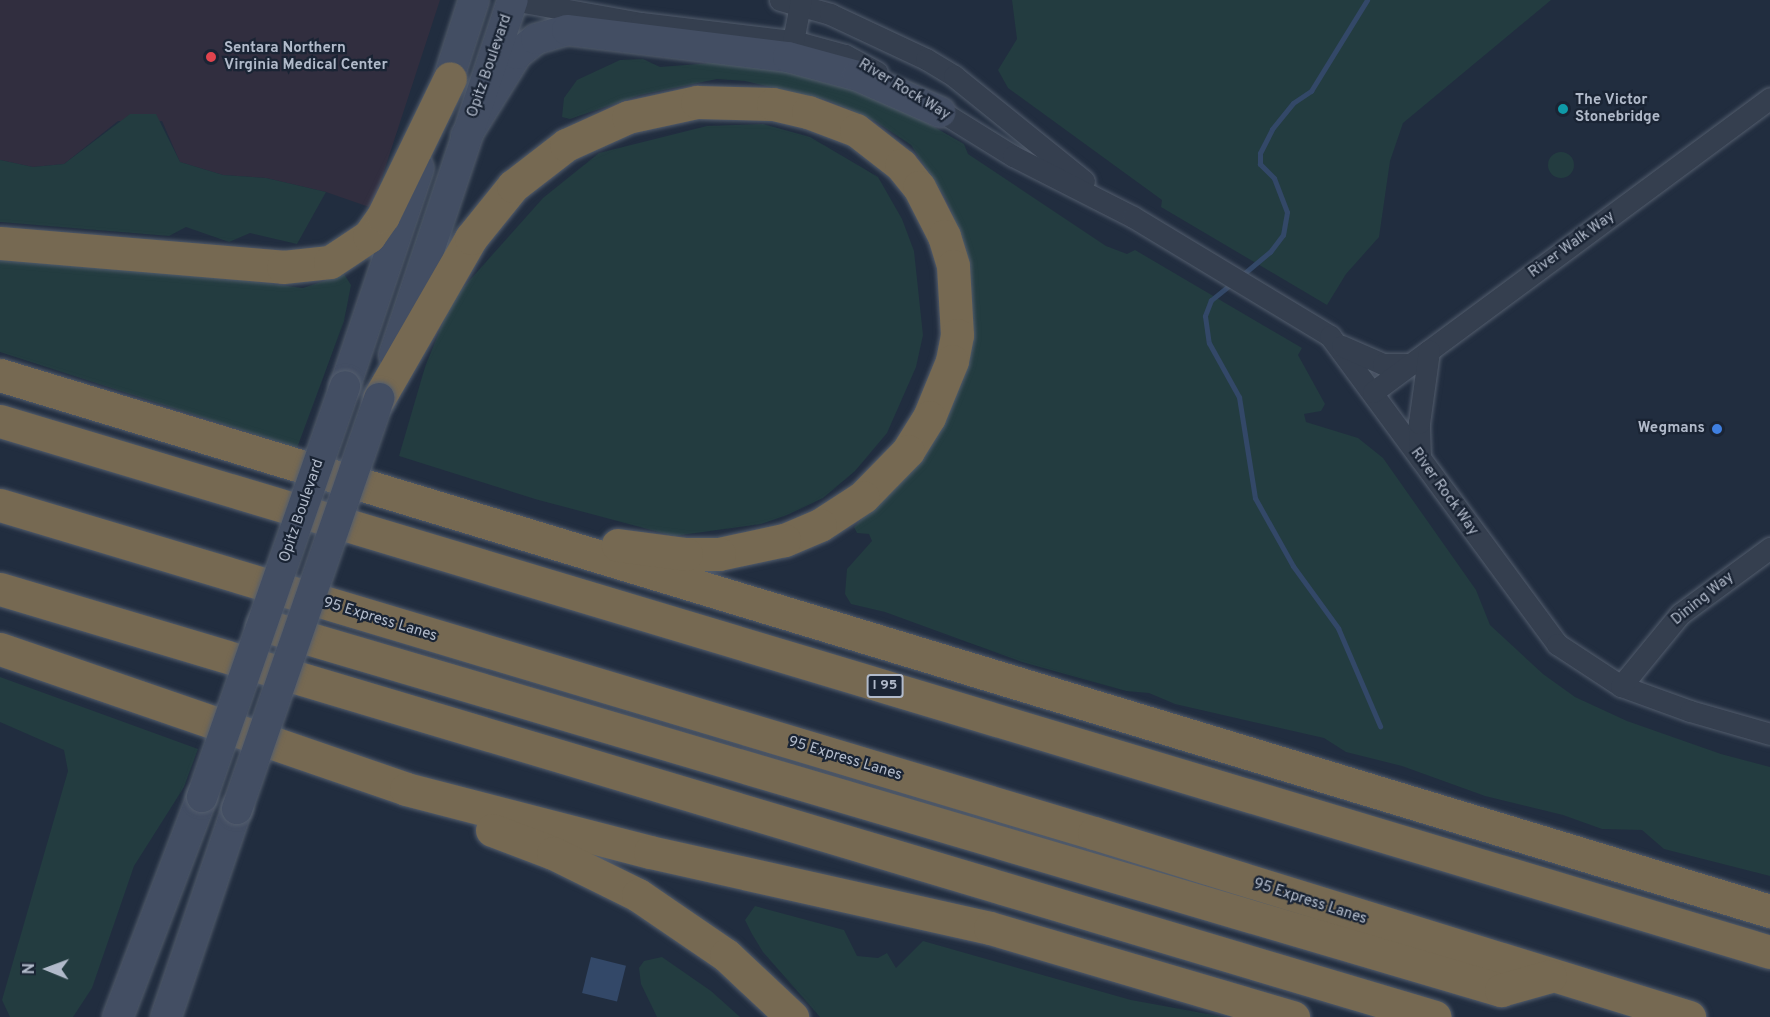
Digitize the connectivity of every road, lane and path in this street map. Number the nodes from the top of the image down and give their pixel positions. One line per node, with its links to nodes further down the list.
1 (474, 0): 6 (main road, Opitz Boulevard)
2 (513, 0): 5 (street, River Rock Way); 9 (main road, Opitz Boulevard)
3 (780, 0): 4 (street, River Rock Way)
4 (804, 2): 5 (street); 10 (street, River Rock Way)
5 (793, 41): 8 (street, River Rock Way)
6 (450, 78): 11 (highway); 24 (main road, Opitz Boulevard, bridge)
7 (1770, 98): 13 (street, River Walk Way)
8 (940, 112): 9 (main road); 10 (street, River Rock Way)
9 (466, 136): 17 (main road, Opitz Boulevard)
10 (1133, 217): 12 (street, River Rock Way)
11 (0, 243)
12 (1334, 340): 14 (street); 16 (street, River Rock Way)
13 (1430, 351): 14 (street, River Walk Way); 19 (street)
14 (1412, 364): 16 (street, River Walk Way)
15 (0, 375): 21 (highway)
16 (1373, 392): 19 (street, River Rock Way)
17 (379, 398): 21 (highway); 25 (main road, Opitz Boulevard, bridge)
18 (0, 421): 34 (highway, I 95)
19 (1420, 458): 27 (street, River Rock Way)
20 (0, 505): 35 (highway, 95 Express Lanes)
21 (475, 519): 30 (highway)
22 (1770, 548): 27 (street, Dining Way)
23 (0, 589): 41 (highway)
24 (263, 625): 25 (highway); 32 (main road, Opitz Boulevard, bridge)
25 (297, 636): 35 (highway); 38 (main road, Opitz Boulevard, bridge)
26 (0, 649): 29 (highway)
27 (1621, 686): 28 (street, River Rock Way)
28 (1770, 734)
29 (357, 773): 39 (highway); 40 (highway)
30 (1625, 865): 31 (highway); 33 (highway)
31 (1770, 899)
32 (163, 900): 36 (main road); 37 (main road, Opitz Boulevard)
33 (1770, 911)
34 (1770, 952)
35 (1550, 976): 42 (highway, 95 Express Lanes)
36 (98, 1017)
37 (118, 1017)
38 (166, 1017)
39 (792, 1017)
40 (1293, 1017)
41 (1435, 1017)
42 (1689, 1017)

